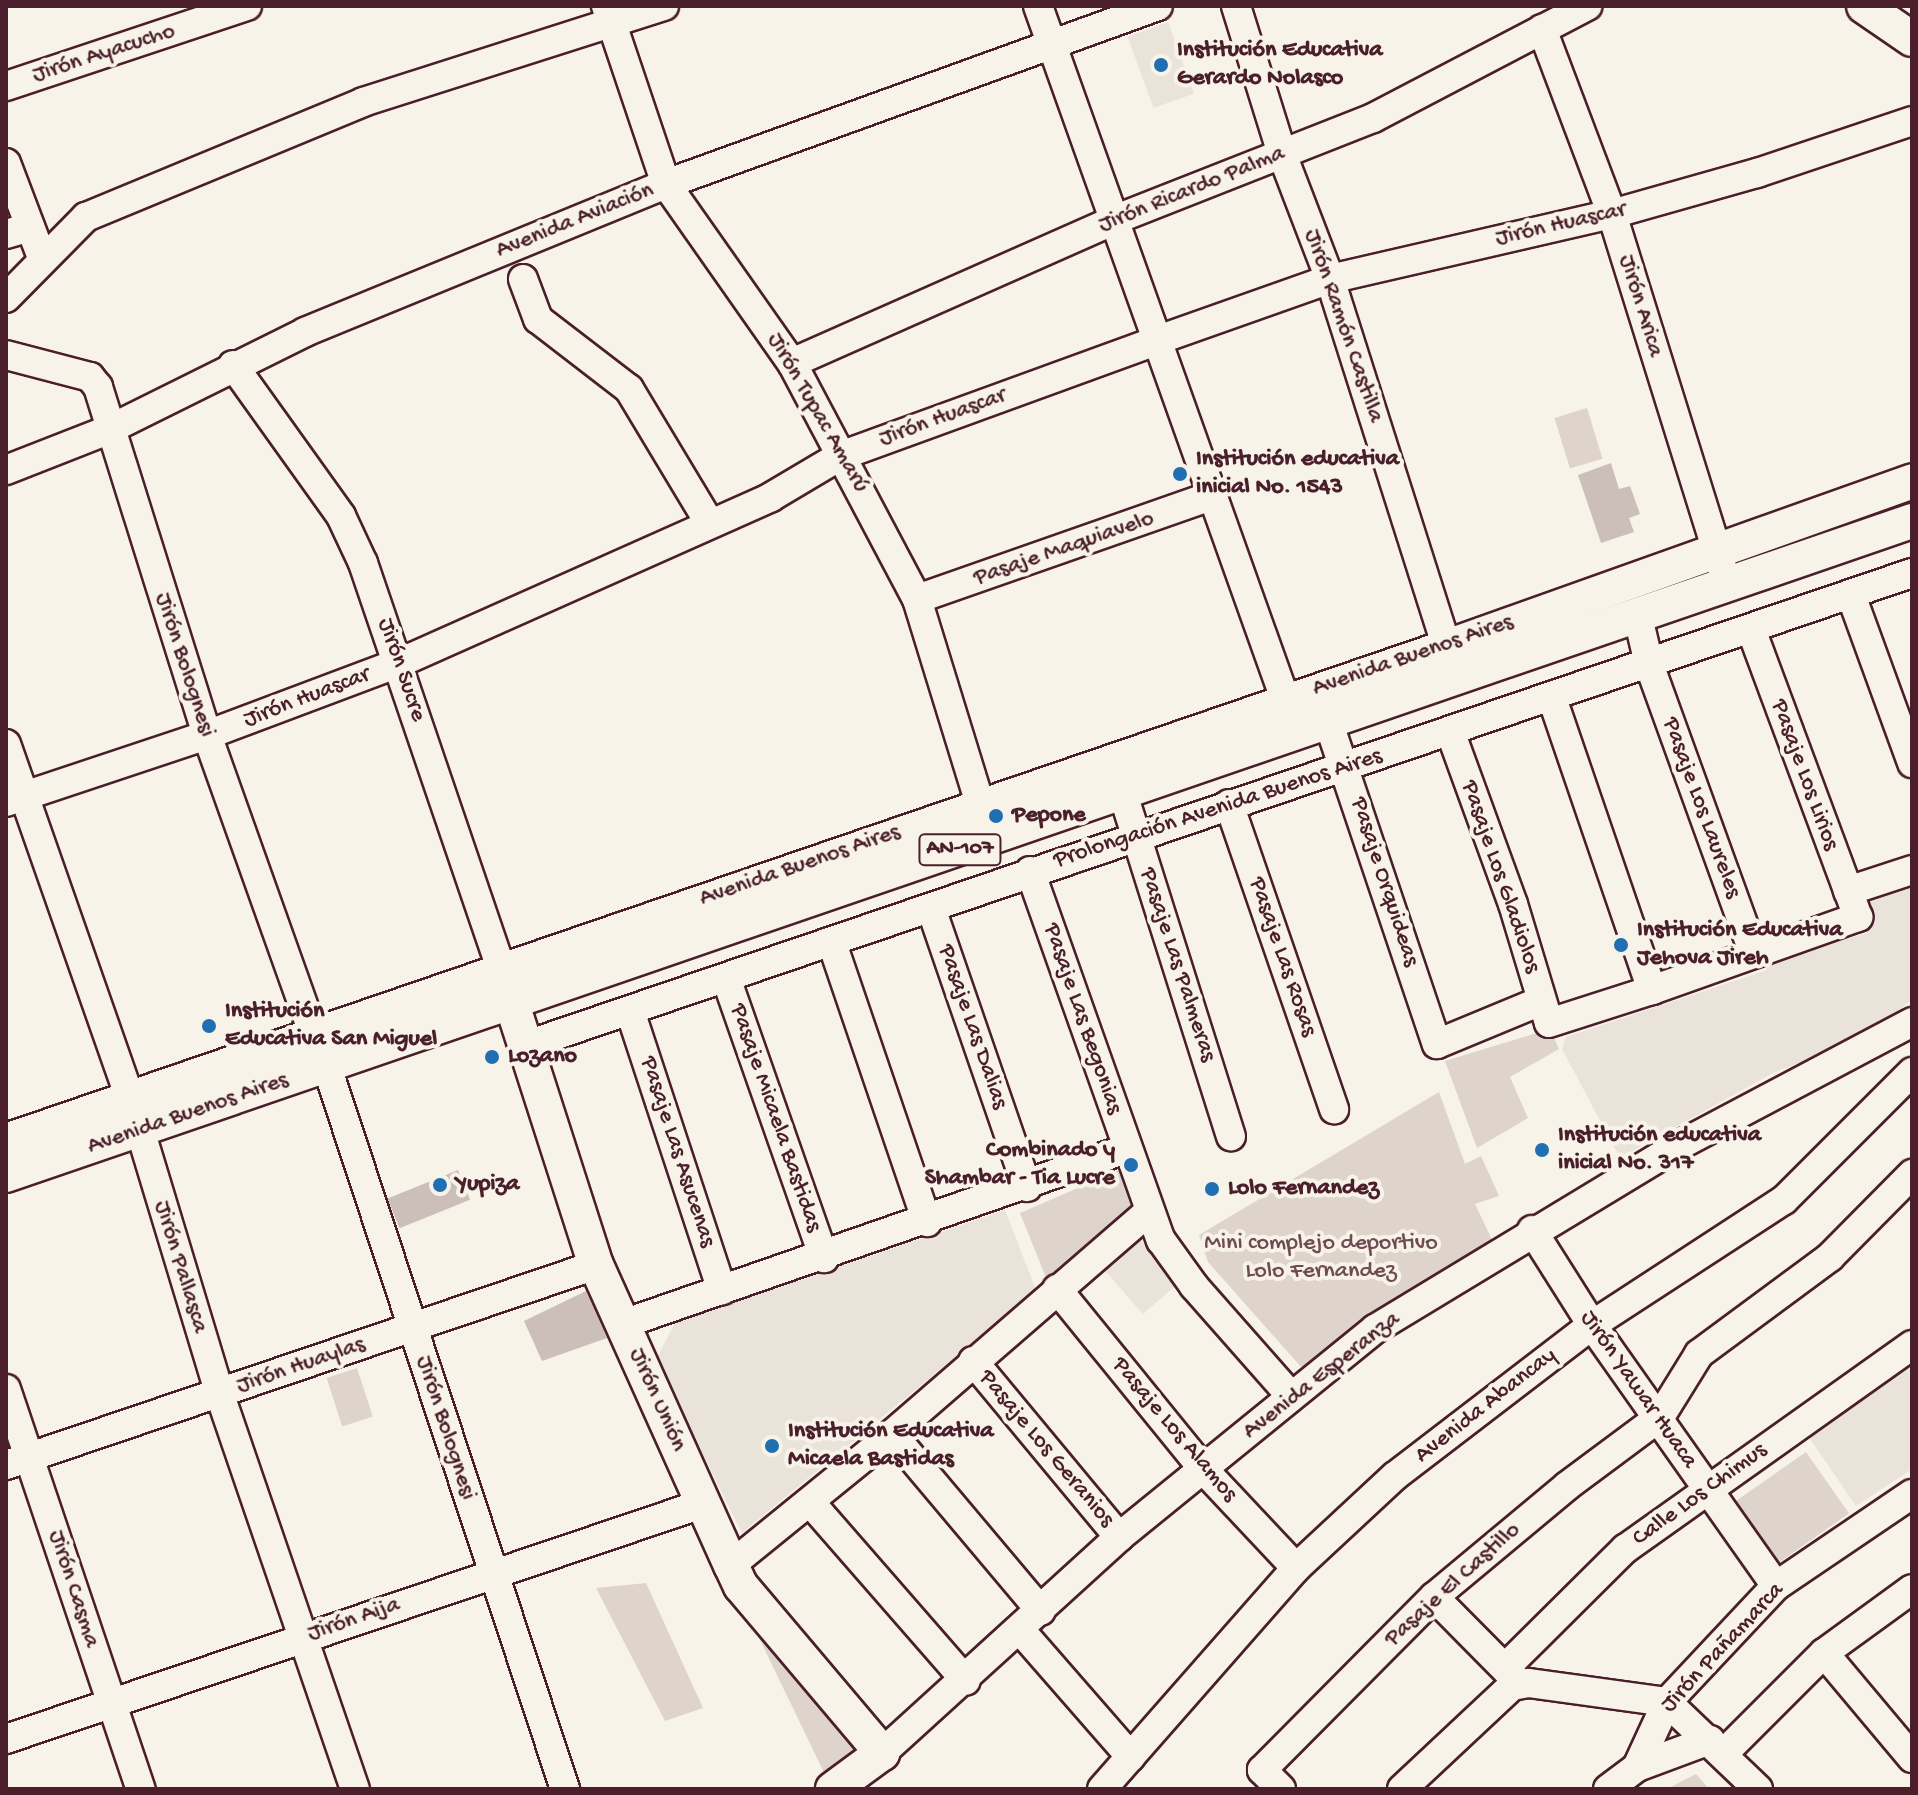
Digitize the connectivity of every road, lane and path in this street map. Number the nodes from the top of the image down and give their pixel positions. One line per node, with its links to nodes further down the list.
1 (247, 6): 12 (street, Jirón Ayacucho)
2 (664, 6): 8 (street)
3 (1038, 6): 11 (street)
4 (1158, 6): 11 (street, Avenida Aviación)
5 (1236, 6): 14 (street, Jirón Ramón Castilla)
6 (1587, 6): 9 (street, Jirón Ricardo Palma)
7 (1864, 6): 10 (main road)
8 (610, 16): 16 (street, Jirón Tupac Amarú); 20 (street)
9 (1542, 29): 14 (street, Jirón Ricardo Palma); 17 (street, Jirón Arica)
10 (1912, 39)
11 (1052, 45): 16 (street, Avenida Aviación); 18 (street)
12 (6, 86)
13 (1912, 121): 17 (street, Jirón Huascar)
14 (1282, 154): 18 (street, Jirón Ricardo Palma); 22 (street, Jirón Ramón Castilla)
15 (6, 163): 19 (street)
16 (666, 184): 26 (street, Jirón Tupac Amarú); 27 (street, Avenida Aviación)
17 (1612, 214): 22 (street, Jirón Huascar); 35 (street, Jirón Arica)
18 (1114, 220): 24 (street); 26 (street, Jirón Ricardo Palma)
19 (18, 230): 20 (street)
20 (42, 258): 23 (street)
21 (523, 279): 34 (street)
22 (1330, 279): 24 (street, Jirón Huascar); 42 (street, Jirón Ramón Castilla)
23 (6, 298)
24 (1158, 340): 29 (street, Jirón Huascar); 32 (street)
25 (6, 355): 28 (street, Jirón Bolognesi)
26 (792, 363): 29 (street, Jirón Tupac Amarú)
27 (233, 365): 28 (street, Avenida Aviación); 43 (street, Jirón Sucre)
28 (108, 430): 30 (street, Avenida Aviación); 49 (street, Jirón Bolognesi)
29 (840, 456): 34 (street, Jirón Huascar); 39 (street, Jirón Tupac Amarú)
30 (6, 470)
31 (1912, 481): 35 (main road, Avenida Buenos Aires / AN-107)
32 (1211, 496): 39 (street, Pasaje Maquiavelo); 46 (street)
33 (1912, 521): 37 (main road, Avenida Buenos Aires / AN-107)
34 (710, 524): 43 (street, Jirón Huascar)
35 (1716, 551): 37 (street, Jirón Arica); 42 (main road, Avenida Buenos Aires / AN-107)
36 (1912, 573): 38 (street, Prolongación Avenida Buenos Aires)
37 (1728, 586): 40 (main road, Avenida Buenos Aires / AN-107)
38 (1851, 595): 41 (street, Prolongación Avenida Buenos Aires); 51 (street)
39 (917, 599): 56 (street, Jirón Tupac Amarú)
40 (1638, 617): 44 (street, Pasaje Los Laureles); 47 (main road, Avenida Buenos Aires / AN-107)
41 (1752, 632): 44 (street, Prolongación Avenida Buenos Aires); 61 (street, Pasaje Los Lirios)
42 (1447, 647): 46 (main road, Avenida Buenos Aires / AN-107)
43 (399, 663): 49 (street, Jirón Huascar); 65 (street, Jirón Sucre)
44 (1649, 664): 45 (street, Prolongación Avenida Buenos Aires); 64 (street, Pasaje Los Laureles)
45 (1552, 698): 48 (street, Prolongación Avenida Buenos Aires); 67 (street)
46 (1285, 699): 56 (main road, Avenida Buenos Aires / AN-107)
47 (1328, 721): 52 (street, Pasaje Orquideas); 53 (main road, Avenida Buenos Aires / AN-107)
48 (1450, 731): 52 (street, Prolongación Avenida Buenos Aires); 69 (street, Pasaje Los Gladiolos)
49 (207, 735): 54 (street, Jirón Huascar); 72 (street, Jirón Bolognesi)
50 (6, 744): 54 (street, Jirón Pallasca)
51 (1912, 763)
52 (1347, 766): 55 (street, Prolongación Avenida Buenos Aires); 69 (street, Pasaje Orquideas)
53 (1123, 794): 57 (street, Pasaje Las Palmeras); 58 (main road, Avenida Buenos Aires / AN-107)
54 (15, 800): 77 (street, Jirón Pallasca)
55 (1229, 804): 57 (street, Prolongación Avenida Buenos Aires); 76 (street, Pasaje Las Rosas)
56 (977, 805): 58 (street, Jirón Tupac Amarú); 65 (main road, Avenida Buenos Aires / AN-107)
57 (1137, 837): 60 (street, Prolongación Avenida Buenos Aires); 78 (street, Pasaje Las Palmeras)
58 (992, 839): 68 (main road, Avenida Buenos Aires / AN-107)
59 (1912, 870): 61 (street)
60 (1030, 871): 62 (street, Prolongación Avenida Buenos Aires); 80 (street, Pasaje Las Begonias)
61 (1853, 904): 64 (street)
62 (932, 911): 63 (street, Prolongación Avenida Buenos Aires); 83 (street, Pasaje Las Dalias)
63 (832, 943): 66 (street, Prolongación Avenida Buenos Aires); 85 (street)
64 (1753, 951): 67 (street)
65 (504, 970): 68 (street, Jirón Sucre); 72 (main road, Avenida Buenos Aires / AN-107)
66 (726, 978): 70 (street, Prolongación Avenida Buenos Aires); 87 (street, Pasaje Micaela Bastidas)
67 (1652, 990): 69 (street)
68 (512, 1004): 73 (main road, Jirón Unión); 74 (main road, Avenida Buenos Aires / AN-107)
69 (1545, 1012)
70 (631, 1014): 73 (street, Prolongación Avenida Buenos Aires); 90 (street, Pasaje Las Asucenas)
71 (1912, 1022): 86 (street, Avenida Esperanza)
72 (313, 1033): 77 (main road, Avenida Buenos Aires / AN-107)
73 (524, 1046): 88 (main road, Jirón Unión)
74 (327, 1067): 77 (main road, Avenida Buenos Aires / AN-107); 93 (street, Jirón Bolognesi)
75 (1912, 1072): 92 (street, Avenida Abancay)
76 (1334, 1109)
77 (134, 1116): 79 (main road, Avenida Buenos Aires / AN-107); 82 (main road, Avenida Buenos Aires / AN-107); 97 (street, Jirón Pallasca)
78 (1231, 1136)
79 (6, 1141)
80 (1126, 1149): 83 (street); 84 (street, Pasaje Las Begonias)
81 (1912, 1174): 99 (street)
82 (6, 1175)
83 (1027, 1187): 85 (street)
84 (1148, 1212): 89 (street); 98 (street, Pasaje Las Begonias)
85 (927, 1222): 87 (street)
86 (1532, 1230): 92 (street, Jirón Yawar Huaca); 98 (street, Avenida Esperanza)
87 (824, 1258): 90 (street)
88 (596, 1265): 91 (main road, Jirón Unión); 93 (street, Jirón Huaylas)
89 (1057, 1289): 95 (street); 102 (street, Pasaje Los Alamos)
90 (722, 1290): 91 (street)
91 (623, 1324): 106 (main road, Jirón Unión)
92 (1592, 1325): 99 (street, Jirón Yawar Huaca); 109 (street, Avenida Abancay)
93 (412, 1328): 97 (street, Jirón Huaylas); 110 (street, Jirón Bolognesi)
94 (1912, 1345): 103 (street, Calle Los Chimus)
95 (973, 1361): 100 (street); 107 (street, Pasaje Los Geranios)
96 (6, 1389): 101 (street, Jirón Casma)
97 (220, 1395): 101 (street, Jirón Huaylas); 116 (street, Jirón Pallasca)
98 (1291, 1396): 102 (street, Avenida Esperanza)
99 (1660, 1417): 103 (street, Jirón Yawar Huaca); 113 (street, Pasaje El Castillo)
100 (892, 1434): 105 (street); 114 (street)
101 (18, 1462): 121 (street, Jirón Casma)
102 (1205, 1471): 107 (street, Avenida Esperanza); 109 (street, Pasaje Los Alamos)
103 (1706, 1488): 111 (street, Jirón Yawar Huaca); 118 (street, Calle Los Chimus)
104 (1912, 1494): 111 (street, Jirón Pañamarca)
105 (810, 1502): 108 (street); 119 (street)
106 (702, 1504): 108 (main road, Jirón Unión); 110 (street, Jirón Aija)
107 (1119, 1537): 114 (street, Avenida Esperanza)
108 (731, 1565): 124 (main road, Jirón Unión)
109 (1296, 1568): 125 (street, Avenida Abancay)
110 (493, 1572): 116 (street, Jirón Aija); 131 (street, Jirón Bolognesi)
111 (1776, 1586): 120 (street, Jirón Pañamarca)
112 (1912, 1589): 117 (street)
113 (1434, 1597): 118 (street); 128 (street, Pasaje El Castillo)
114 (1041, 1611): 115 (street, Avenida Esperanza)
115 (1021, 1631): 119 (street, Avenida Esperanza); 125 (street)
116 (304, 1638): 121 (street, Jirón Aija); 130 (street, Jirón Pallasca)
117 (1824, 1653): 123 (street); 126 (street)
118 (1513, 1675): 120 (street); 134 (street, Calle Los Chimus)
119 (966, 1681): 124 (street, Avenida Esperanza)
120 (1667, 1702): 123 (street); 127 (street, Jirón Pañamarca)
121 (111, 1703): 122 (street, Jirón Aija); 129 (street, Jirón Casma)
122 (6, 1739)
123 (1718, 1746): 127 (street); 136 (street)
124 (882, 1753): 132 (main road, Avenida Esperanza)
125 (1131, 1757): 133 (street, Avenida Abancay)
126 (1912, 1758)
127 (1637, 1767): 135 (street)
128 (1271, 1779)
129 (141, 1789)
130 (355, 1789)
131 (565, 1789)
132 (833, 1789)
133 (1102, 1789)
134 (1402, 1789)
135 (1608, 1789)
136 (1758, 1789)

